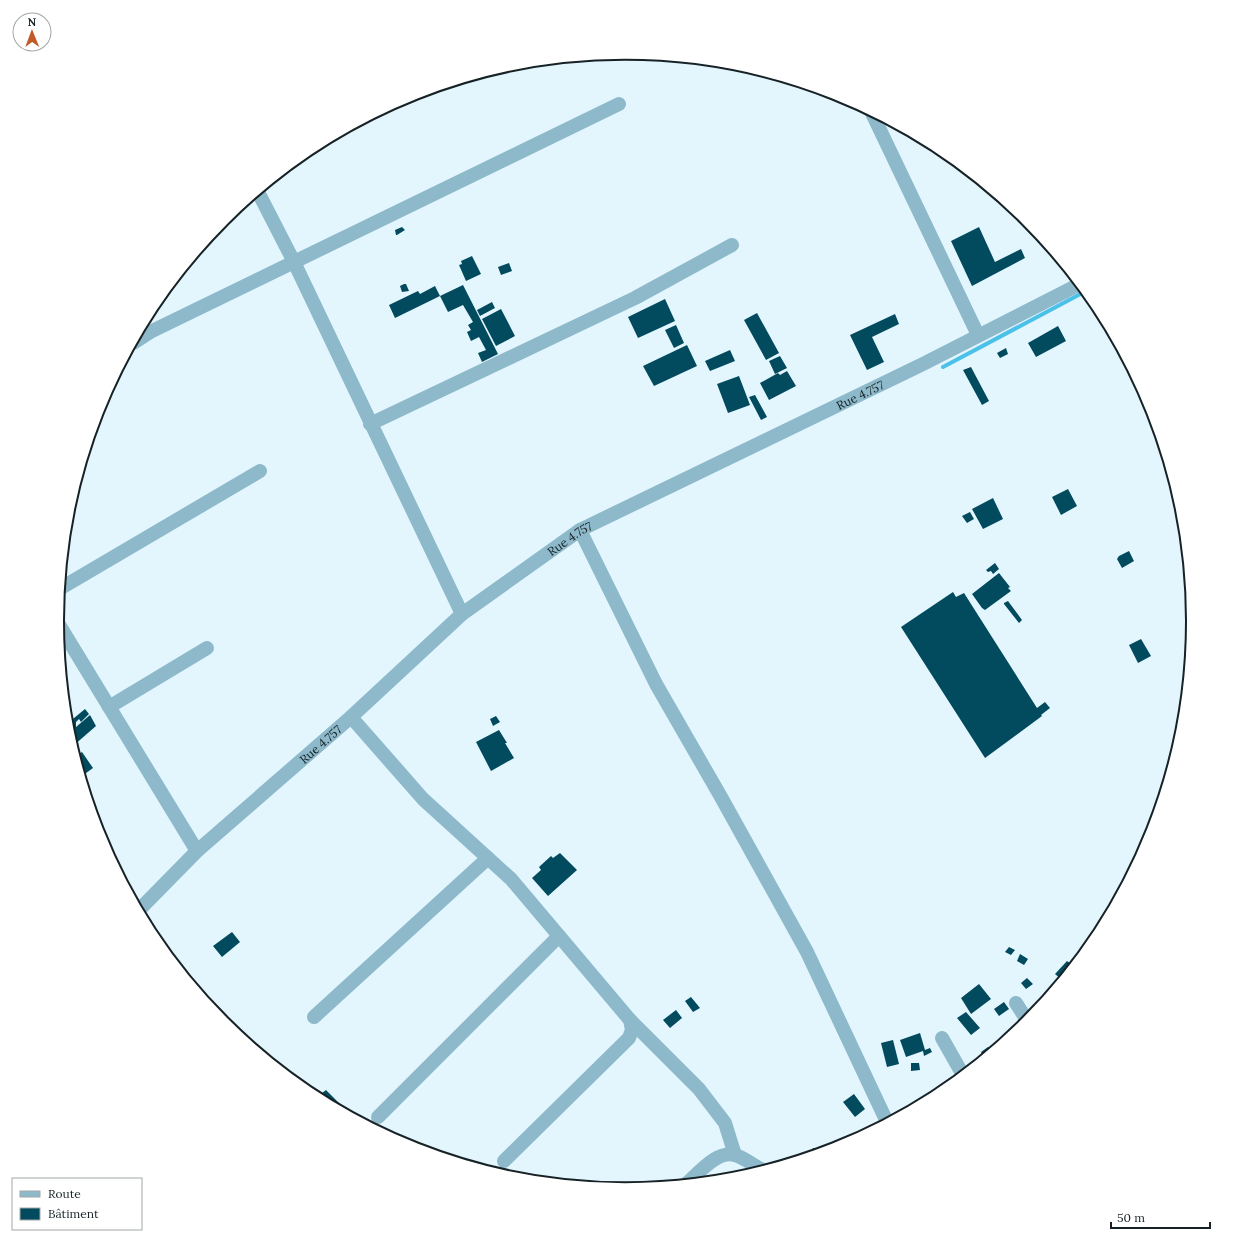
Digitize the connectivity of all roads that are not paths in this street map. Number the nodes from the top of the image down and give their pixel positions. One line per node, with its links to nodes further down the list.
1 (619, 104): 5 (street)
2 (874, 118): 7 (street)
3 (260, 196): 5 (street)
4 (732, 245): 9 (street)
5 (294, 262): 8 (street); 9 (street)
6 (1076, 286): 7 (street, Rue 4.757)
7 (978, 335): 11 (street, Rue 4.757)
8 (142, 337)
9 (370, 424): 13 (street)
10 (260, 472): 12 (street)
11 (580, 530): 13 (street, Rue 4.757); 29 (street)
12 (66, 585)
13 (462, 614): 17 (street, Rue 4.757)
14 (65, 634): 16 (street)
15 (207, 648): 16 (street)
16 (109, 707): 18 (street)
17 (351, 716): 18 (street, Rue 4.757); 19 (street)
18 (197, 851): 20 (street, Rue 4.757)
19 (488, 858): 21 (street); 24 (street)
20 (143, 906)
21 (559, 936): 25 (street); 28 (street)
22 (1016, 1003): 23 (street)
23 (1024, 1016)
24 (314, 1017)
25 (630, 1020): 30 (street); 31 (street)
26 (942, 1038): 27 (street)
27 (960, 1071)
28 (378, 1117)
29 (885, 1118)
30 (735, 1155): 32 (street); 33 (street)
31 (504, 1160)
32 (756, 1166)
33 (693, 1178)

